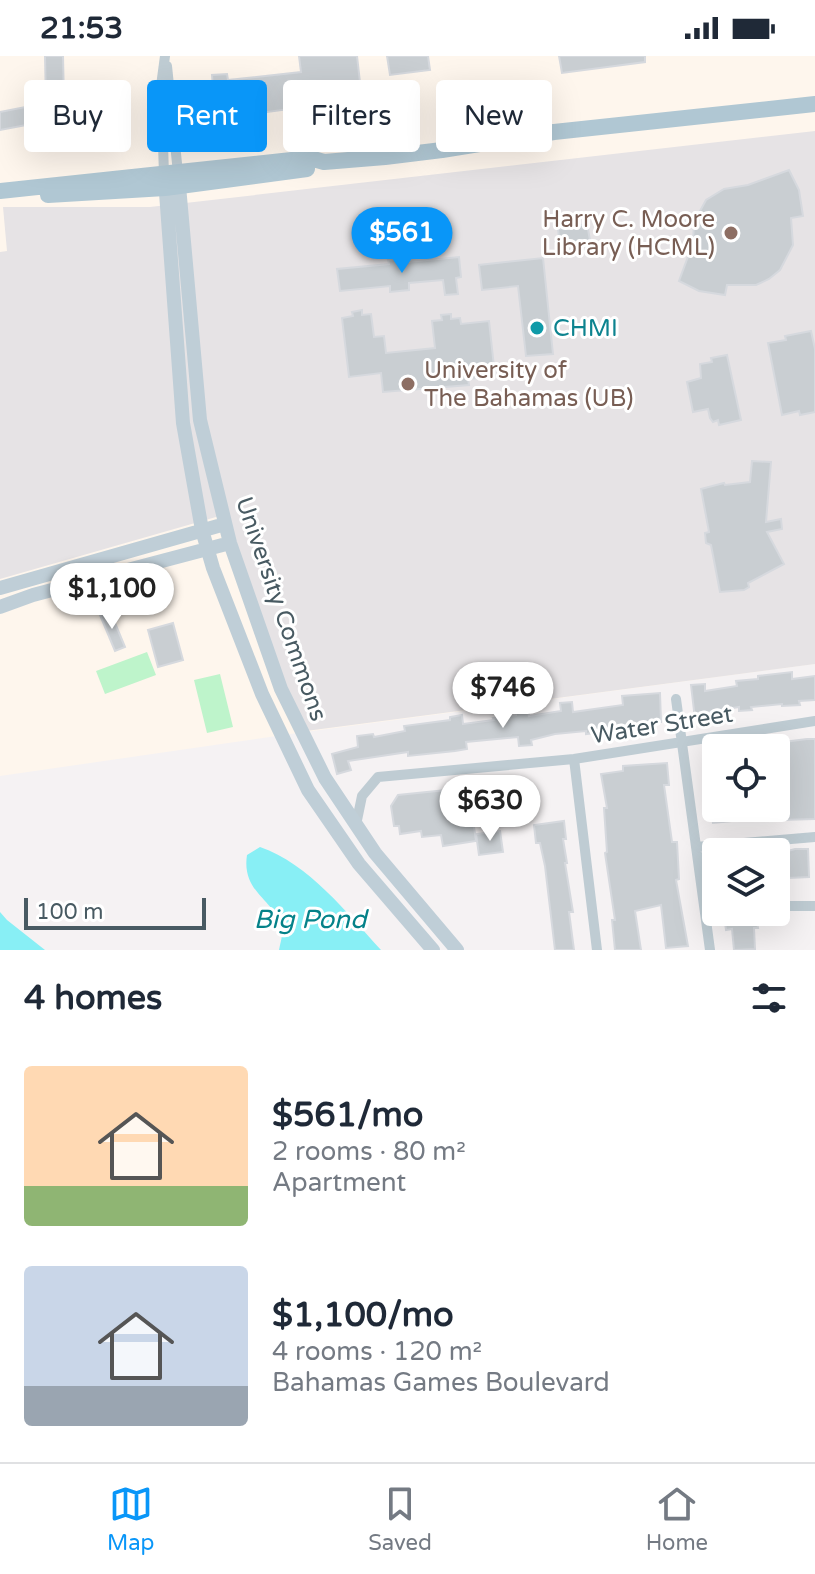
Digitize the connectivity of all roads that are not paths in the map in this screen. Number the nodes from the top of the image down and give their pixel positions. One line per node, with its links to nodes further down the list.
1 (165, 56): 3 (street)
2 (815, 104): 3 (main road)
3 (172, 181): 4 (main road); 5 (main road, University Commons); 6 (main road, University Commons)
4 (8, 190)
5 (225, 524): 6 (main road); 7 (main road, University Commons)
6 (202, 530): 8 (main road, University Commons); 9 (main road)
7 (230, 543): 8 (main road); 15 (main road, University Commons)
8 (207, 549): 10 (main road); 22 (main road, University Commons)
9 (0, 588)
10 (0, 607)
11 (676, 699): 13 (street)
12 (815, 721): 13 (street, Water Street)
13 (682, 742): 14 (street, Water Street); 17 (street)
14 (574, 759): 15 (street, Water Street); 24 (street)
15 (356, 825): 23 (main road, University Commons)
16 (815, 837): 17 (street)
17 (696, 847): 18 (street)
18 (702, 874)
19 (790, 906): 20 (street)
20 (815, 906)
21 (710, 926): 25 (street)
22 (433, 950)
23 (457, 950)
24 (597, 950)
25 (710, 950)

